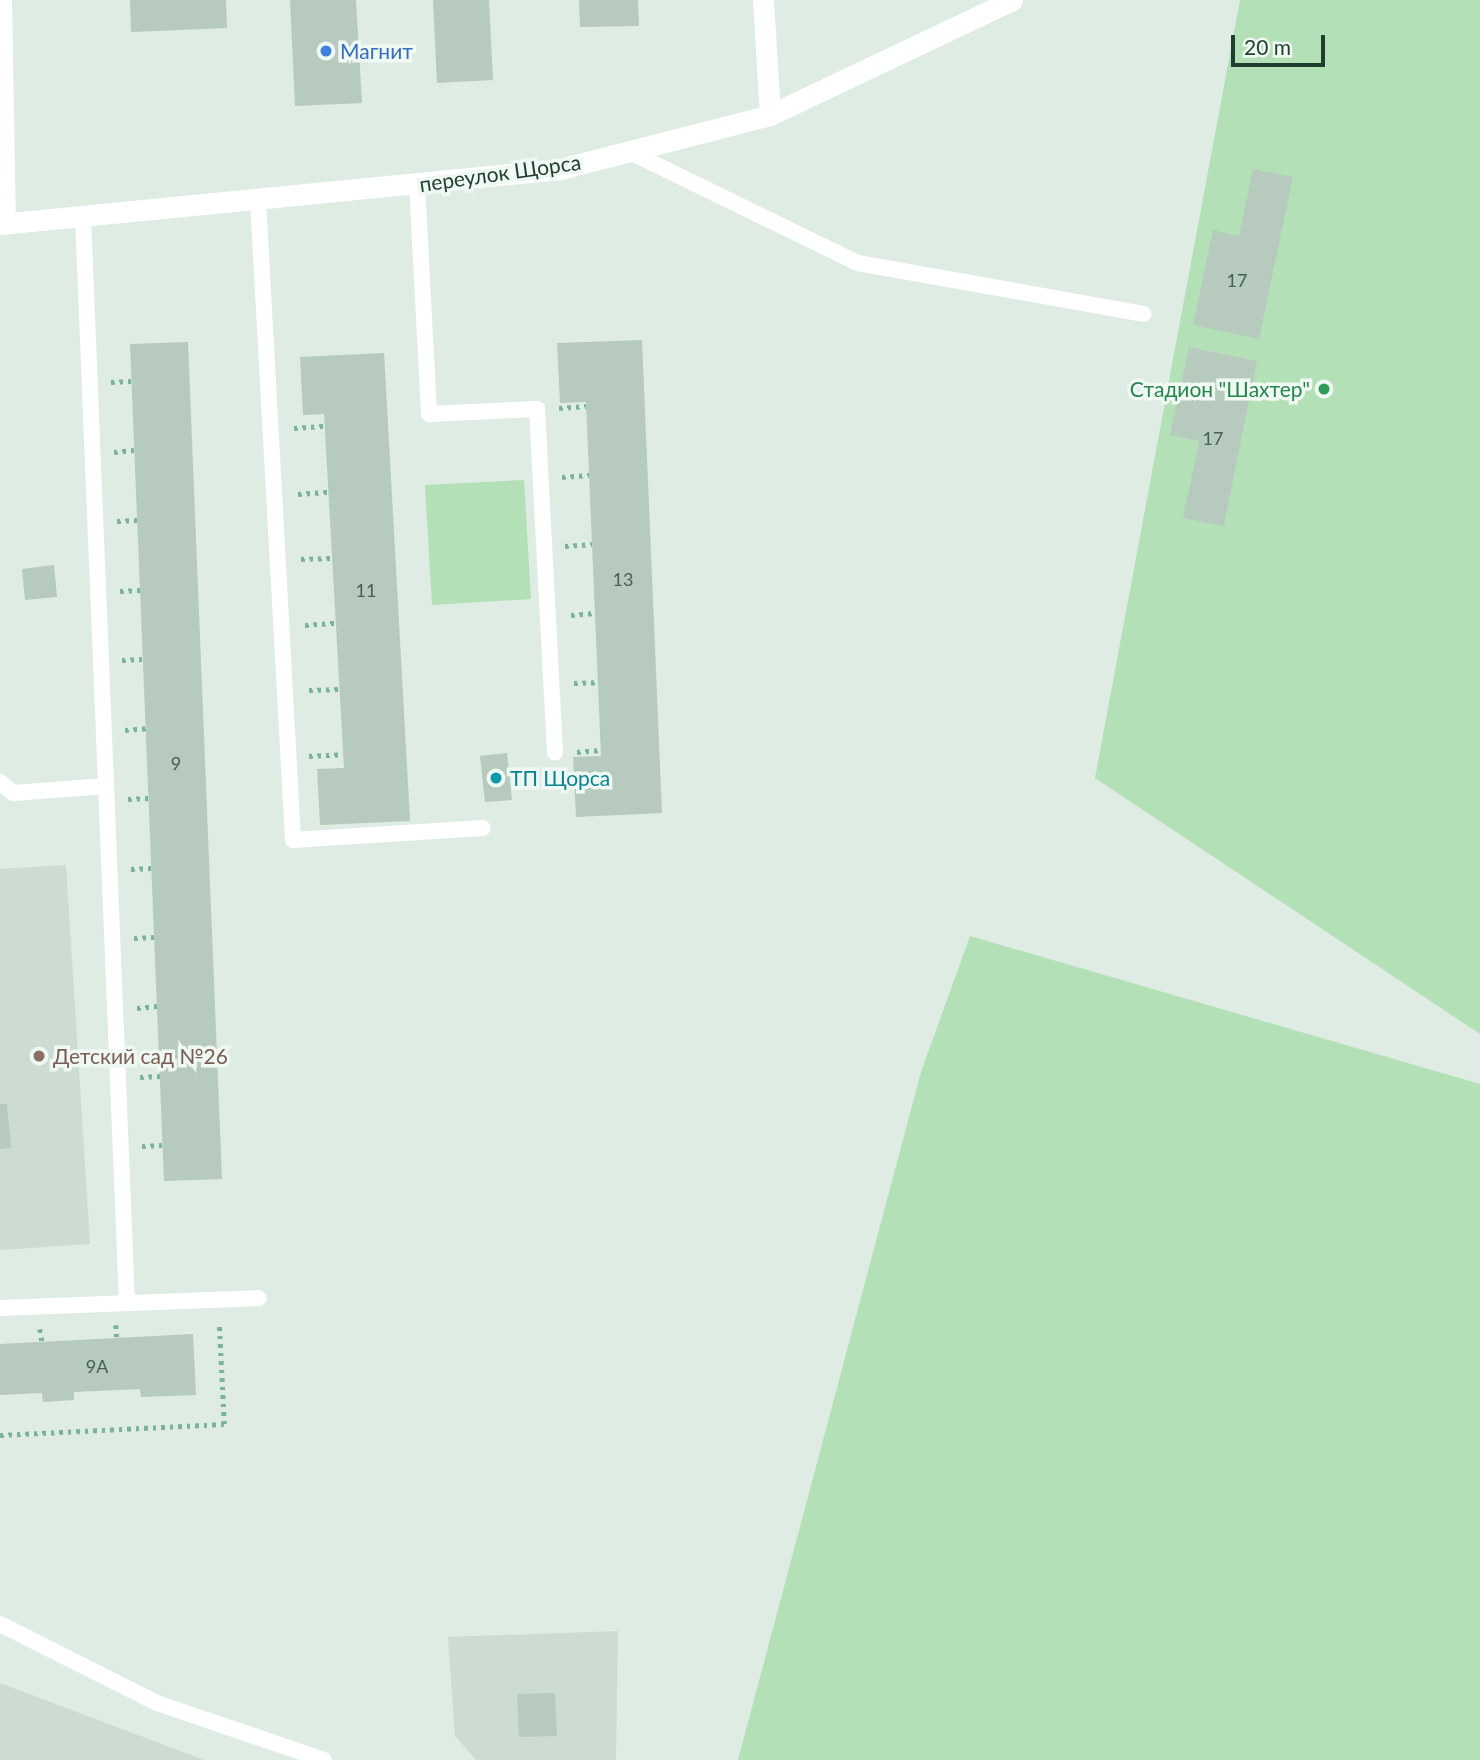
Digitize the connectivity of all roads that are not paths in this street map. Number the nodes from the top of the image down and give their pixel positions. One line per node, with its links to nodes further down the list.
1 (4, 0): 9 (lane)
2 (763, 0): 4 (street)
3 (1012, 0): 4 (street, переулок Щорса)
4 (770, 115): 5 (street, переулок Щорса)
5 (628, 151): 6 (street, переулок Щорса); 10 (lane)
6 (417, 184): 7 (street, переулок Щорса); 11 (lane)
7 (258, 200): 8 (street, переулок Щорса); 14 (lane)
8 (83, 216): 9 (street, переулок Щорса); 13 (lane)
9 (4, 223)
10 (1143, 314)
11 (555, 753)
12 (0, 782): 13 (lane)
13 (106, 786): 16 (lane)
14 (482, 828)
15 (259, 1298): 16 (lane)
16 (127, 1303): 17 (lane)
17 (0, 1308)
18 (0, 1624): 19 (lane)
19 (324, 1760)

